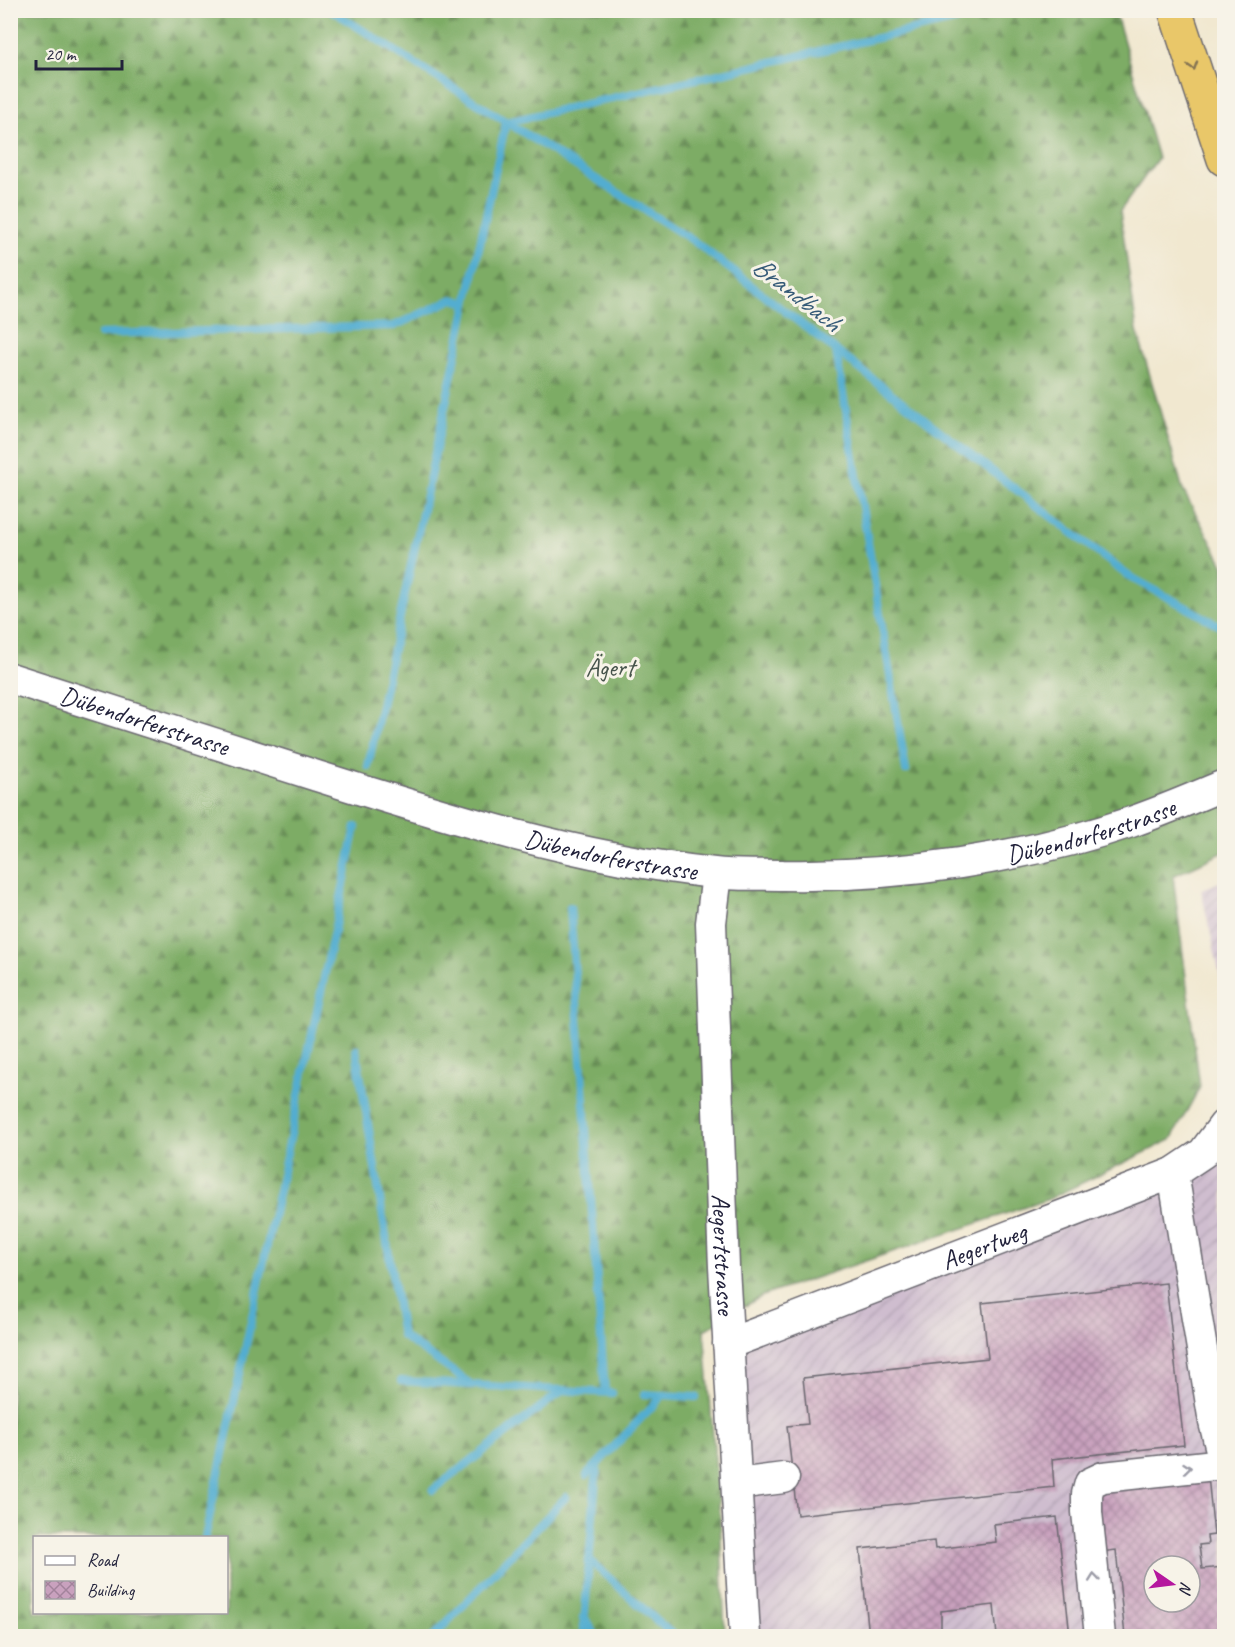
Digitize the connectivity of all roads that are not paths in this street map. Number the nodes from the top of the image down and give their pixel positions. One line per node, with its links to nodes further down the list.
1 (1175, 10): 2 (highway, one-way to 2)
2 (1224, 159)
3 (10, 678): 5 (street, Dübendorferstrasse)
4 (1224, 785): 5 (street, Dübendorferstrasse)
5 (717, 874): 8 (street, Aegertstrasse)
6 (1224, 1125): 7 (street, Aegertweg)
7 (1173, 1173): 8 (street, Aegertweg); 9 (street)
8 (728, 1344): 11 (street, Aegertstrasse)
9 (1224, 1463): 13 (street, one-way to 9)
10 (784, 1478): 11 (street)
11 (737, 1484): 12 (street, Aegertstrasse)
12 (746, 1636)
13 (1100, 1636)

